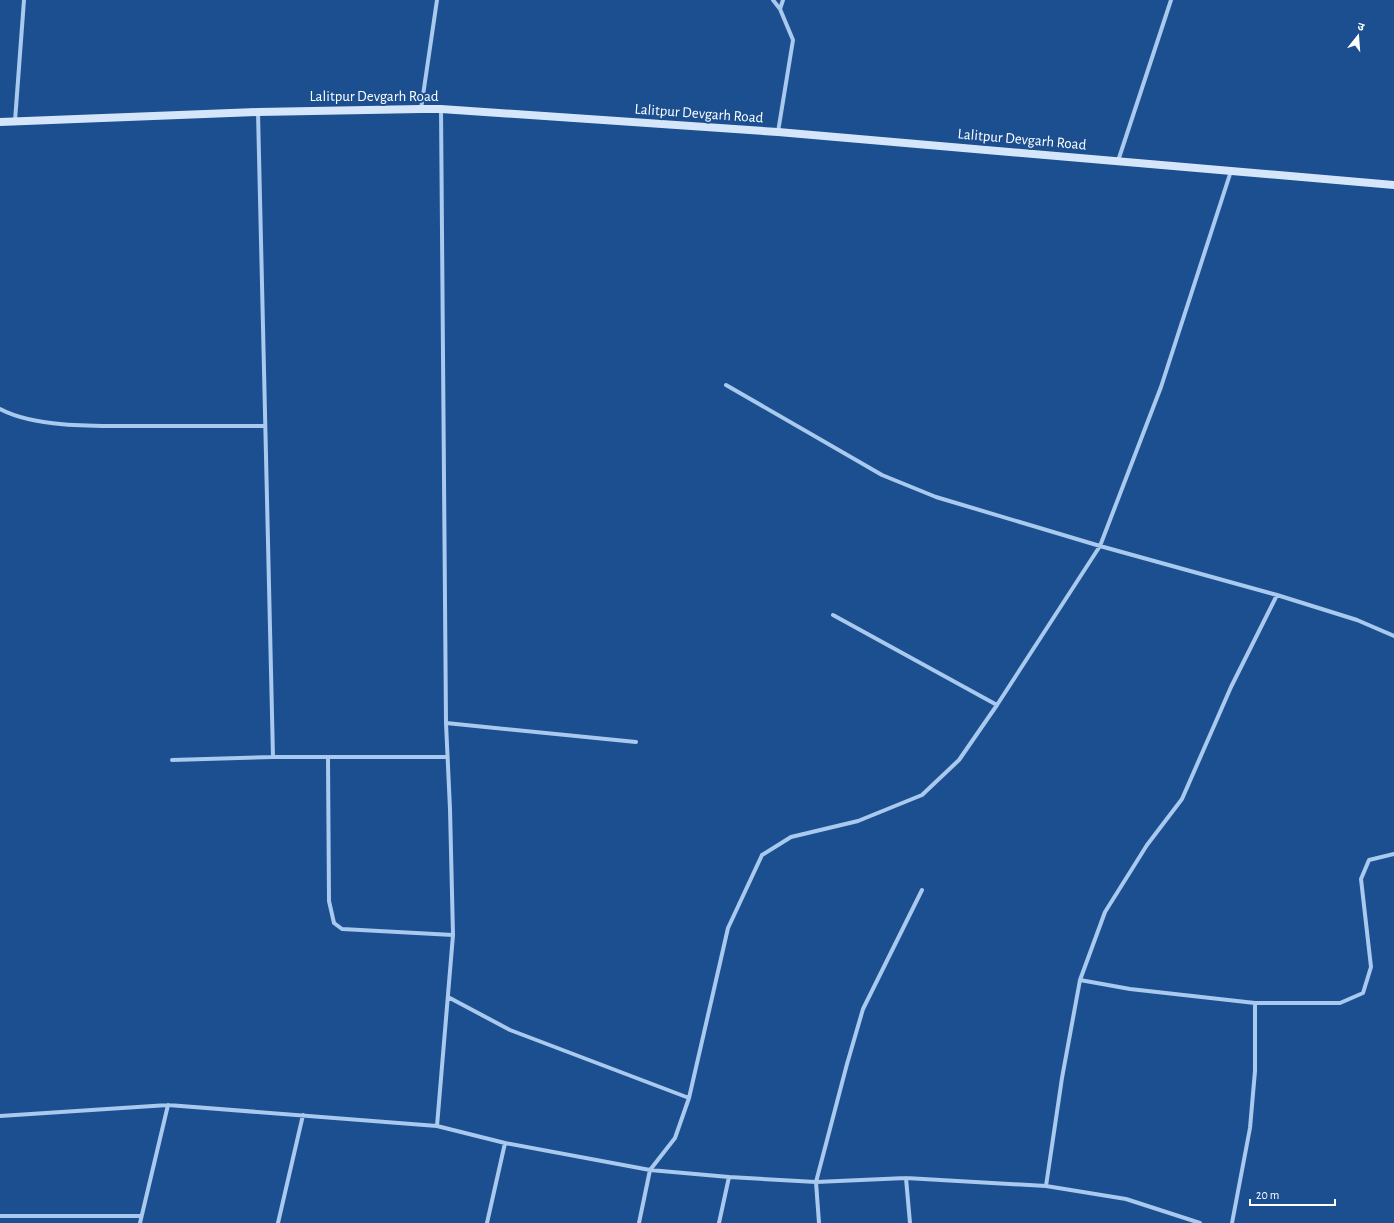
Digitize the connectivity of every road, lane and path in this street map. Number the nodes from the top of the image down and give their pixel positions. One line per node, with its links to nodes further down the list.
1 (24, 0): 10 (street)
2 (437, 0): 7 (street)
3 (773, 0): 6 (street)
4 (783, 0): 6 (street)
5 (1171, 0): 13 (street)
6 (780, 9): 12 (street)
7 (421, 109): 8 (main road, Lalitpur Devgarh Road); 9 (main road, Lalitpur Devgarh Road)
8 (442, 109): 12 (main road, Lalitpur Devgarh Road); 24 (street)
9 (258, 112): 10 (main road, Lalitpur Devgarh Road); 18 (street)
10 (15, 121): 11 (main road, Lalitpur Devgarh Road)
11 (0, 122)
12 (778, 132): 13 (main road, Lalitpur Devgarh Road)
13 (1118, 162): 14 (main road, Lalitpur Devgarh Road)
14 (1231, 171): 15 (main road, Lalitpur Devgarh Road); 19 (street)
15 (1394, 185)
16 (726, 385): 19 (street)
17 (0, 409): 18 (street)
18 (265, 426): 26 (street)
19 (1100, 546): 20 (street); 23 (street)
20 (1276, 595): 22 (street); 33 (street)
21 (833, 615): 23 (street)
22 (1394, 636)
23 (997, 706): 36 (street)
24 (446, 723): 25 (street); 28 (street)
25 (636, 742)
26 (273, 757): 27 (street); 29 (street)
27 (328, 757): 28 (street); 32 (street)
28 (447, 757): 32 (street)
29 (172, 760)
30 (1394, 854): 35 (street)
31 (922, 890): 45 (street)
32 (453, 935): 34 (street)
33 (1080, 980): 35 (street); 46 (street)
34 (448, 997): 36 (street); 40 (street)
35 (1255, 1003): 57 (street)
36 (689, 1098): 42 (street)
37 (168, 1104): 38 (street); 39 (street); 48 (street)
38 (303, 1115): 40 (street); 50 (street)
39 (0, 1116)
40 (437, 1126): 41 (street)
41 (505, 1143): 42 (street); 51 (street)
42 (650, 1170): 43 (street); 52 (street)
43 (729, 1177): 45 (street); 53 (street)
44 (906, 1178): 45 (street); 46 (street); 55 (street)
45 (816, 1182): 54 (street)
46 (1046, 1186): 56 (street)
47 (0, 1216): 48 (street)
48 (141, 1216): 49 (street)
49 (140, 1223)
50 (278, 1223)
51 (487, 1223)
52 (639, 1223)
53 (720, 1223)
54 (819, 1223)
55 (910, 1223)
56 (1200, 1223)
57 (1232, 1223)

